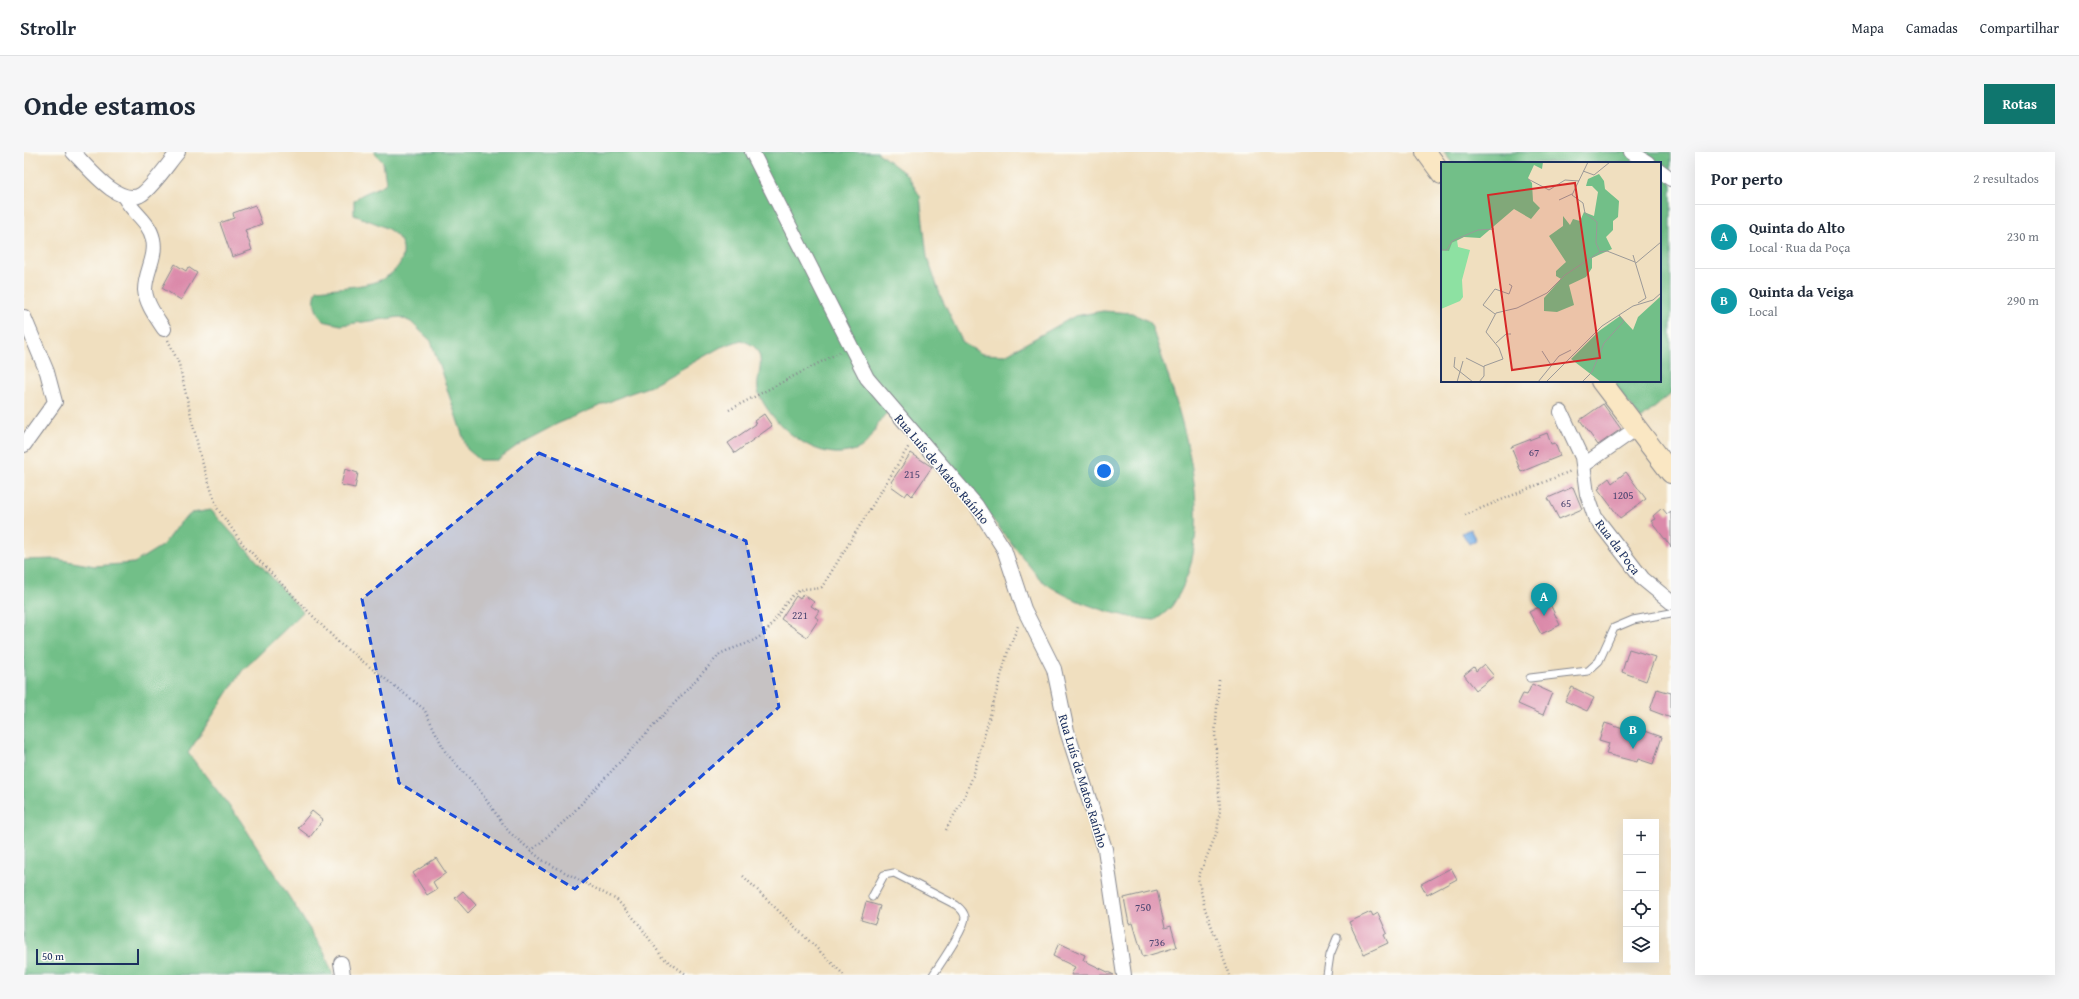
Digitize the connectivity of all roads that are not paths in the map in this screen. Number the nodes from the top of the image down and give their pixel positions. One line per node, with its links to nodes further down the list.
1 (73, 152): 10 (street)
2 (178, 152): 10 (street)
3 (752, 152): 25 (street, Rua Luís de Matos Raínho)
4 (1426, 152): 8 (main road)
5 (1631, 152): 6 (street)
6 (1646, 162)
7 (1661, 172): 9 (street)
8 (1441, 173)
9 (1671, 178)
10 (125, 198): 12 (street)
11 (24, 316): 16 (street)
12 (164, 330)
13 (1602, 382): 15 (main road)
14 (1561, 412): 17 (street, Rua da Poça)
15 (1637, 428): 17 (street); 18 (main road)
16 (24, 445)
17 (1584, 465): 19 (street, Rua da Poça)
18 (1671, 473)
19 (1671, 602)
20 (1671, 612): 21 (lane)
21 (1530, 678)
22 (872, 897): 24 (lane)
23 (1337, 938): 26 (lane)
24 (933, 975)
25 (1124, 975)
26 (1327, 975)

